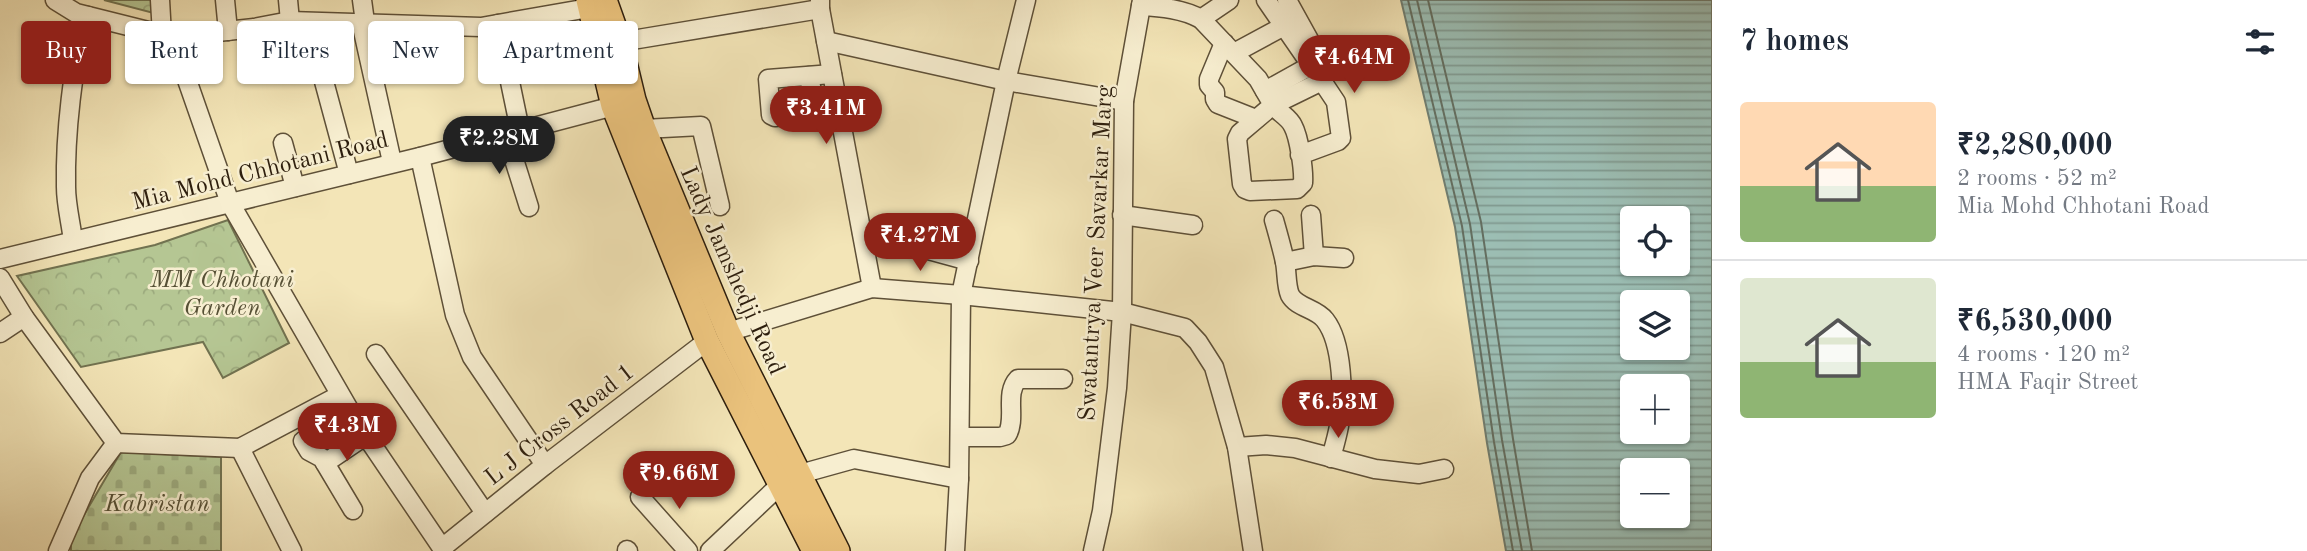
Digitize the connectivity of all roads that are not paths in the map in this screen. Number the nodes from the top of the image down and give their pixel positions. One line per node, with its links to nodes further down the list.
1 (55, 0): 14 (street)
2 (160, 0): 16 (street)
3 (225, 0): 27 (street)
4 (288, 0): 17 (street)
5 (362, 0): 21 (street)
6 (1026, 0): 35 (street)
7 (1229, 0): 15 (street)
8 (1266, 0): 23 (street)
9 (1287, 0): 30 (street)
10 (594, 3): 13 (street); 19 (main road, Lady Jamshedji Road); 43 (main road, Lady Jamshedji Road)
11 (1141, 3): 15 (street); 42 (street, Swatantrya Veer Savarkar Marg)
12 (820, 4): 28 (street); 29 (street)
13 (547, 8): 18 (street)
14 (88, 16): 22 (street); 63 (street)
15 (1201, 19): 31 (street)
16 (164, 21)
17 (290, 21)
18 (507, 21)
19 (606, 21)
20 (354, 22): 21 (street)
21 (363, 22): 24 (street); 52 (street)
22 (125, 25)
23 (1284, 26): 31 (street); 32 (street)
24 (478, 27)
25 (237, 30): 27 (street)
26 (223, 31): 27 (street)
27 (228, 31)
28 (638, 39)
29 (826, 41): 33 (street); 35 (street)
30 (1312, 45)
31 (1229, 48): 41 (street); 46 (street)
32 (1312, 65): 36 (street); 41 (street)
33 (832, 74): 34 (street); 44 (street)
34 (809, 76): 45 (street); 45 (street)
35 (1006, 81): 42 (street); 67 (street)
36 (1322, 81): 41 (street); 50 (street)
37 (185, 84): 55 (street)
38 (325, 84): 53 (street)
39 (506, 84): 48 (street)
40 (622, 84): 43 (main road, Lady Jamshedji Road)
41 (1269, 98): 46 (street); 50 (street)
42 (1124, 101): 58 (street, Swatantrya Veer Savarkar Marg)
43 (623, 103): 47 (main road, Lady Jamshedji Road); 48 (street, Mia Mohd Chhotani Road); 75 (main road, Lady Jamshedji Road)
44 (839, 111): 45 (street); 62 (street)
45 (816, 113)
46 (1256, 119): 50 (street)
47 (644, 130): 56 (street); 75 (main road, Lady Jamshedji Road)
48 (513, 132): 51 (street, Mia Mohd Chhotani Road); 57 (street)
49 (283, 143): 54 (street)
50 (1300, 155)
51 (419, 156): 52 (street, Mia Mohd Chhotani Road); 87 (street)
52 (392, 162): 53 (street, Mia Mohd Chhotani Road)
53 (349, 174): 54 (street, Mia Mohd Chhotani Road)
54 (295, 187): 55 (street, Mia Mohd Chhotani Road)
55 (230, 202): 63 (street, Mia Mohd Chhotani Road); 78 (street)
56 (720, 206)
57 (528, 207)
58 (1122, 215): 61 (street); 72 (street, Swatantrya Veer Savarkar Marg)
59 (1311, 215): 64 (street)
60 (1274, 220): 68 (street)
61 (1194, 226)
62 (862, 232): 67 (street); 70 (street)
63 (73, 241): 65 (street, Mia Mohd Chhotani Road)
64 (1314, 256): 66 (street); 68 (street)
65 (0, 258)
66 (1344, 258)
67 (969, 261): 71 (street)
68 (1285, 262): 85 (street)
69 (2, 284): 73 (street)
70 (872, 288): 71 (street); 75 (street)
71 (961, 295): 72 (street); 80 (street)
72 (1122, 312): 83 (street); 102 (street, Swatantrya Veer Savarkar Marg)
73 (24, 317): 74 (street); 82 (street)
74 (0, 332)
75 (718, 337): 87 (street, L J Cross Road 1); 89 (main road, Lady Jamshedji Road)
76 (376, 354): 93 (street)
77 (1063, 379): 80 (street)
78 (340, 395): 79 (street); 84 (street)
79 (365, 436): 86 (street); 94 (street)
80 (960, 437): 90 (street)
81 (303, 441): 86 (street)
82 (116, 443): 84 (street); 95 (street)
83 (1237, 447): 85 (street); 103 (street)
84 (240, 448): 96 (street)
85 (1331, 458): 88 (street)
86 (324, 463): 92 (street)
87 (545, 465): 93 (street, L J Cross Road 1)
88 (1444, 469)
89 (790, 479): 90 (street); 98 (street); 99 (main road, Lady Jamshedji Road); 100 (main road, Lady Jamshedji Road)
90 (959, 479): 101 (street)
91 (640, 497): 97 (street)
92 (353, 510)
93 (485, 513): 94 (street, L J Cross Road 1)
94 (443, 550)
95 (58, 551)
96 (292, 551)
97 (688, 551)
98 (710, 551)
99 (814, 551)
100 (838, 551)
101 (955, 551)
102 (1093, 551)
103 (1253, 551)

